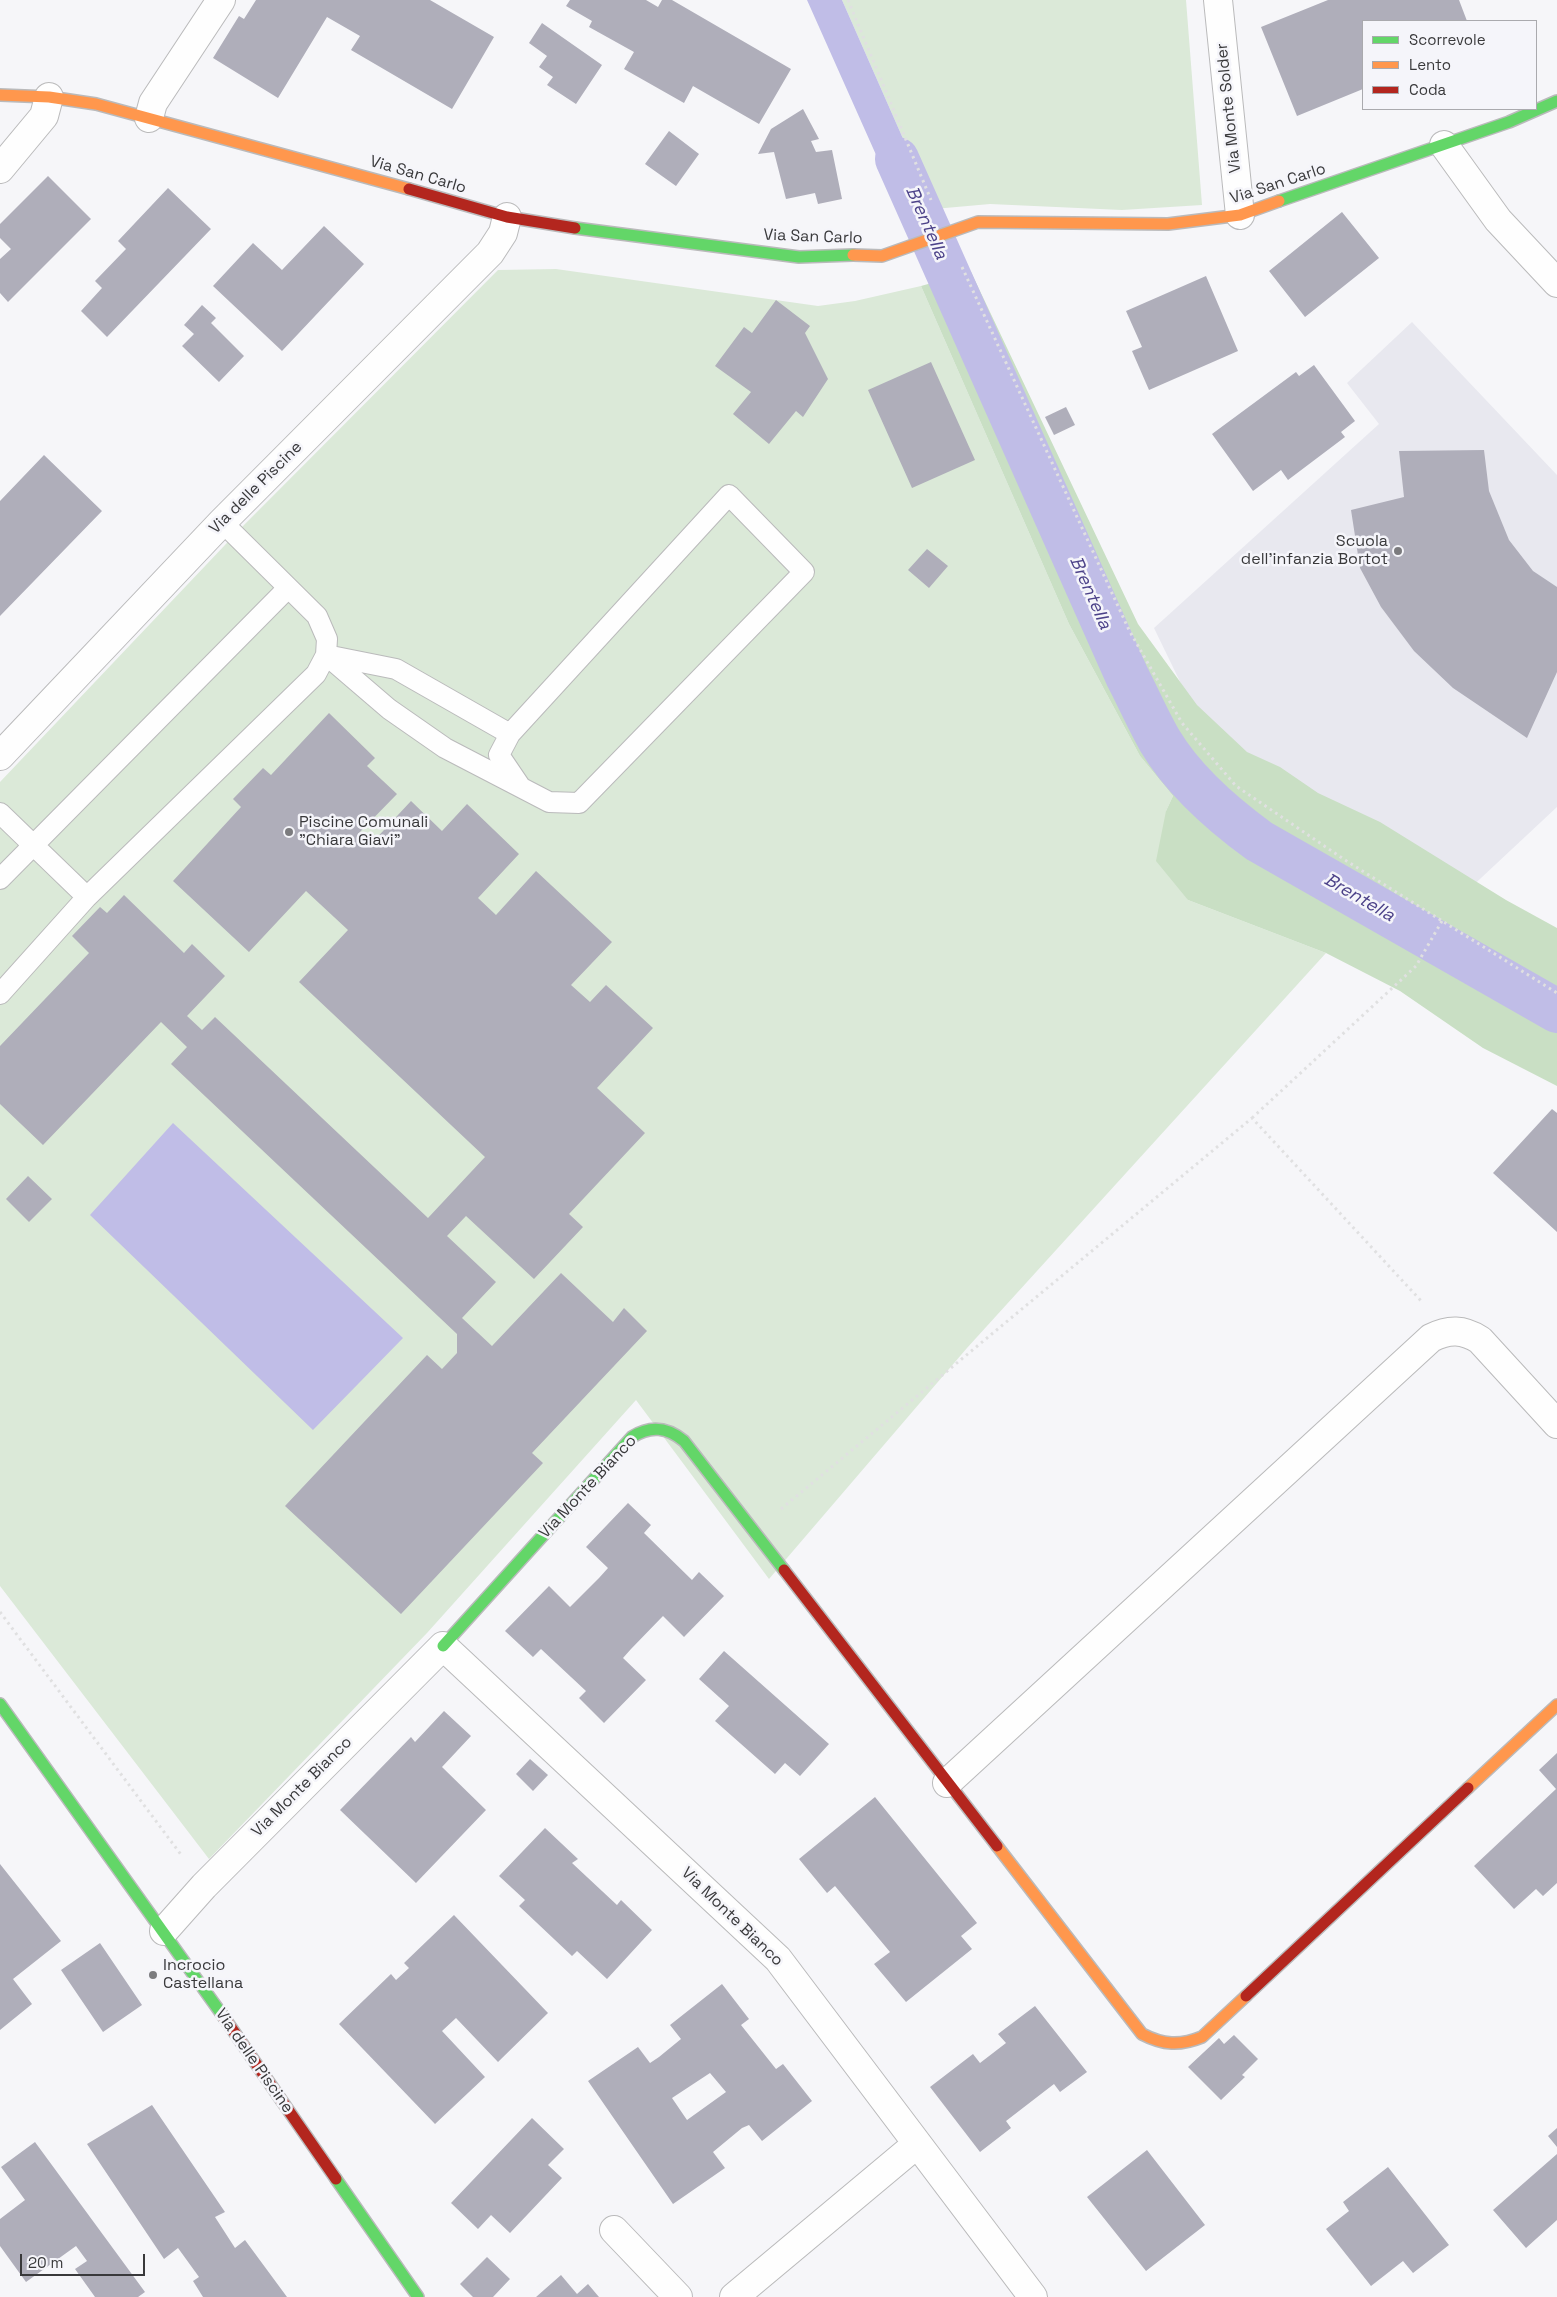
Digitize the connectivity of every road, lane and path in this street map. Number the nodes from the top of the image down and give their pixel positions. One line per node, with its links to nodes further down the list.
1 (221, 0): 9 (street)
2 (848, 0): 12 (path)
3 (1218, 0): 13 (street, Via Monte Solder)
4 (0, 95): 5 (street, Via San Carlo)
5 (49, 97): 9 (street, Via San Carlo); 11 (street)
6 (1557, 101): 8 (street, Via San Carlo)
7 (1536, 110): 10 (street, Via San Carlo)
8 (1537, 110)
9 (149, 118): 14 (street, Via San Carlo)
10 (1444, 145): 13 (street, Via San Carlo); 16 (street)
11 (0, 168)
12 (933, 205)
13 (1240, 215): 14 (street, Via San Carlo)
14 (507, 217): 17 (street, Via delle Piscine)
15 (961, 265): 27 (path)
16 (1557, 283)
17 (222, 522): 18 (lane); 21 (street, Via delle Piscine)
18 (288, 588): 19 (lane); 24 (lane)
19 (326, 655): 20 (lane); 22 (lane); 26 (lane)
20 (510, 734): 22 (lane); 22 (lane)
21 (0, 756)
22 (522, 789)
23 (0, 812): 24 (lane)
24 (34, 846): 25 (lane); 26 (lane)
25 (0, 879)
26 (87, 898): 29 (lane)
27 (1442, 921): 28 (path); 30 (path)
28 (1557, 993)
29 (0, 994)
30 (1252, 1118): 31 (path); 33 (path)
31 (1443, 1332): 32 (street); 37 (street)
32 (1557, 1424)
33 (754, 1531): 34 (street, Via Monte Bianco); 37 (street, Via Monte Bianco)
34 (443, 1646): 38 (street, Via Monte Bianco); 39 (street, Via Monte Bianco)
35 (0, 1704): 38 (street, Via delle Piscine)
36 (1557, 1706): 37 (street, Via Monte Bianco)
37 (948, 1782)
38 (164, 1931): 41 (street, Via delle Piscine)
39 (917, 2144): 43 (street); 44 (street, Via Monte Bianco)
40 (614, 2230): 42 (street)
41 (418, 2297)
42 (678, 2297)
43 (734, 2297)
44 (1033, 2297)

